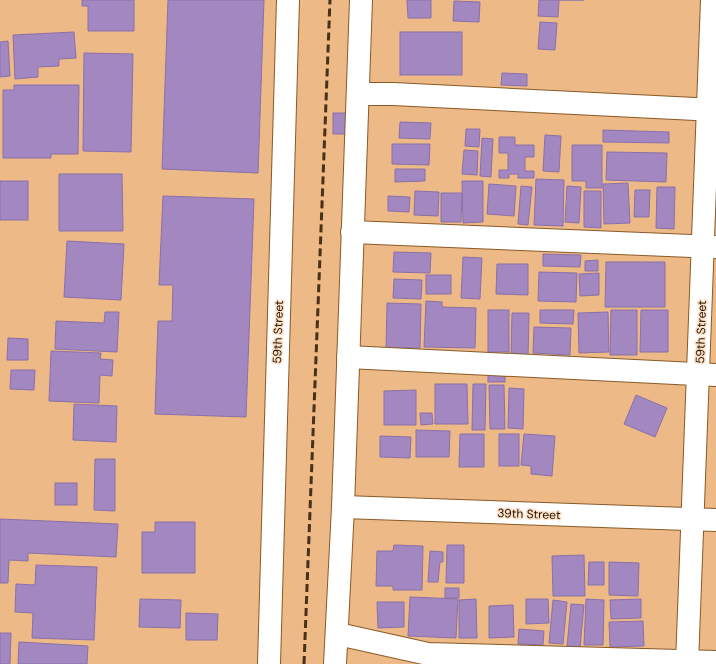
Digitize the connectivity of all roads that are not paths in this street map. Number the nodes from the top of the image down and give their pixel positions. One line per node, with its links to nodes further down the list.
1 (288, 0): 16 (street, 59th Street)
2 (361, 0): 4 (street)
3 (712, 0): 5 (street, 59th Street)
4 (358, 94): 5 (street); 6 (street)
5 (712, 110): 7 (street, 59th Street)
6 (352, 232): 7 (street); 8 (street)
7 (710, 247): 9 (street, 59th Street)
8 (348, 357): 9 (street); 10 (street)
9 (708, 374): 11 (street, 59th Street)
10 (343, 508): 11 (street, 39th Street); 13 (street)
11 (693, 519): 12 (street, 39th Street); 14 (street, 59th Street)
12 (716, 520)
13 (338, 634): 14 (street); 17 (street)
14 (687, 662): 15 (street)
15 (716, 662)
16 (269, 664)
17 (335, 664)

